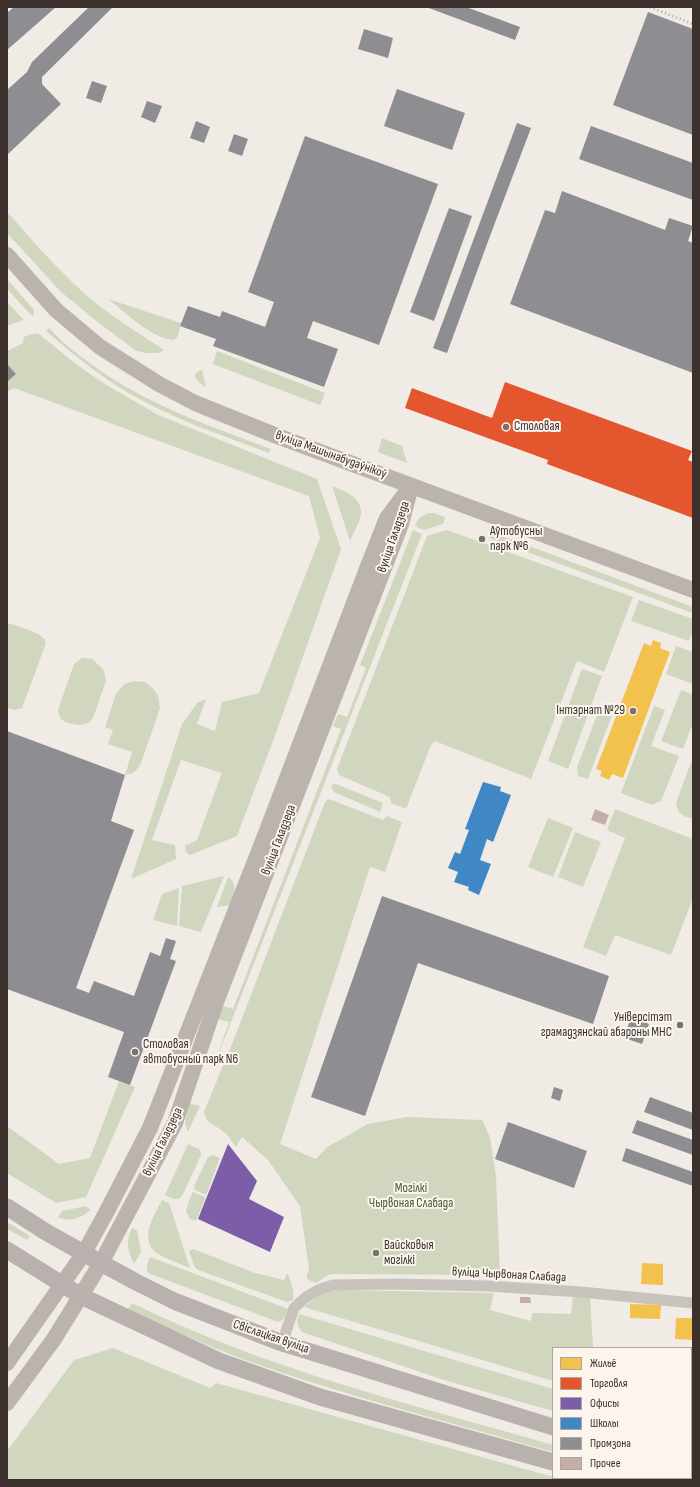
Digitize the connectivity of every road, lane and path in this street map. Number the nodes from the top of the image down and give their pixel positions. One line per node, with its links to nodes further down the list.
1 (7, 255): 2 (main road, вуліца Машынабудаўнікоў)
2 (410, 486): 3 (main road, вуліца Машынабудаўнікоў); 6 (main road, вуліца Галадзеда); 7 (main road, вуліца Галадзеда)
3 (693, 590)
4 (7, 1207): 6 (main road, Свіслацкая вуліца)
5 (7, 1250): 8 (main road)
6 (84, 1253): 7 (main road, Свіслацкая вуліца); 8 (main road, вуліца Галадзеда)
7 (101, 1263): 9 (main road, вуліца Галадзеда); 11 (main road, Свіслацкая вуліца)
8 (62, 1284): 9 (main road); 12 (main road, вуліца Галадзеда)
9 (81, 1296): 13 (main road, вуліца Галадзеда); 15 (main road)
10 (693, 1303): 11 (street, вуліца Чырвоная Слабада)
11 (282, 1343): 14 (main road, Свіслацкая вуліца)
12 (7, 1363)
13 (7, 1403)
14 (552, 1427)
15 (552, 1462)

